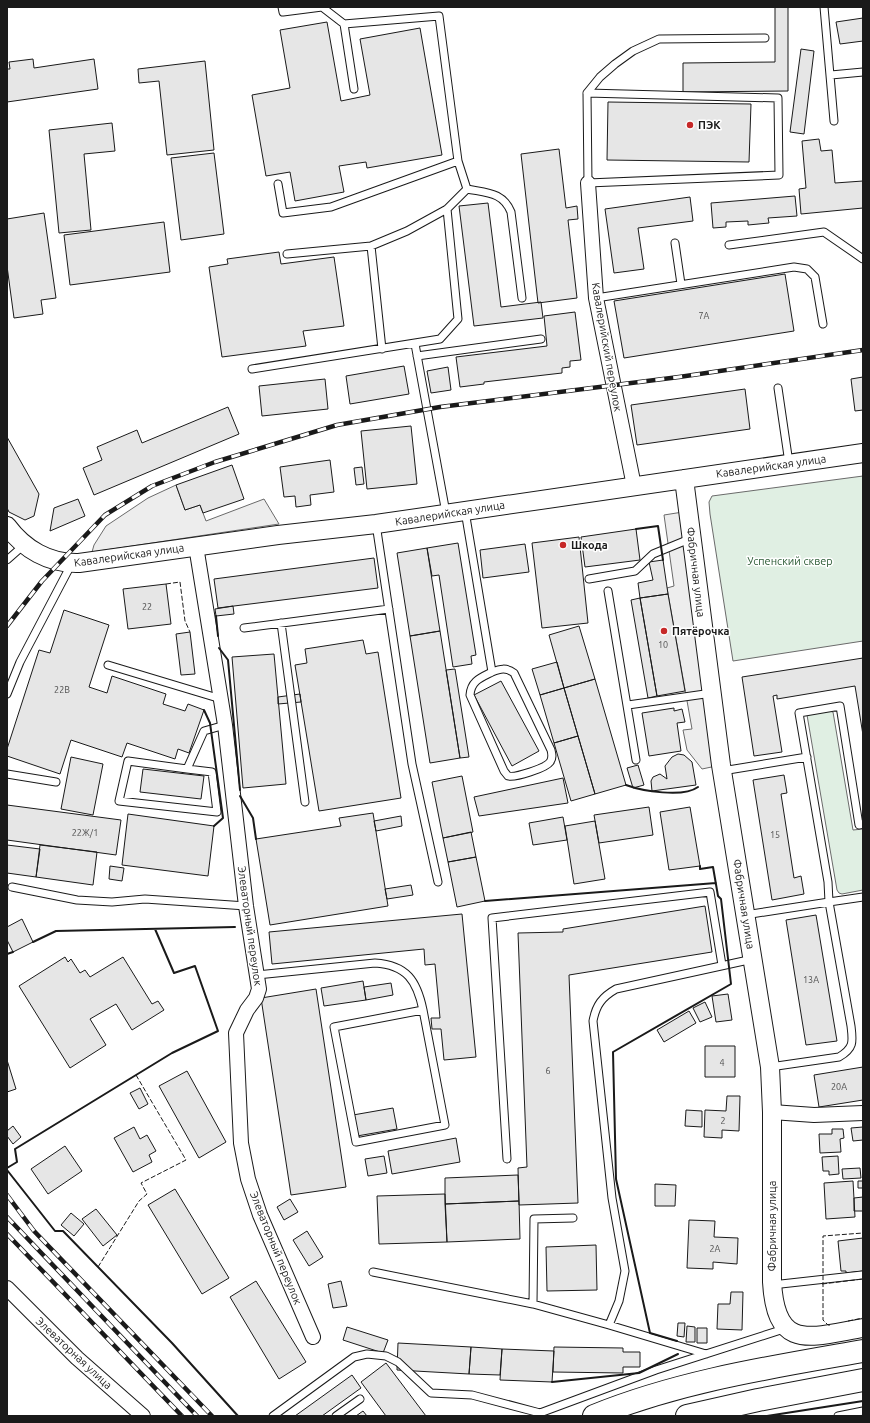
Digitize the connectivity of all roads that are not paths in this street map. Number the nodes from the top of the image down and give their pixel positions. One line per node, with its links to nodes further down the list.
1 (282, 7): 3 (lane)
2 (824, 7): 6 (lane)
3 (344, 24): 7 (lane); 10 (lane)
4 (765, 38): 8 (lane)
5 (863, 72): 6 (lane)
6 (831, 75): 9 (lane)
7 (354, 89)
8 (587, 93): 11 (lane); 11 (lane)
9 (834, 122)
10 (458, 161): 12 (lane); 13 (lane)
11 (588, 183): 22 (street, Кавалерийский переулок)
12 (278, 184)
13 (467, 189): 14 (lane); 21 (lane)
14 (447, 209): 17 (lane); 25 (lane)
15 (675, 243): 20 (lane)
16 (729, 245): 19 (lane)
17 (371, 246): 18 (lane); 26 (lane)
18 (287, 254)
19 (863, 259)
20 (681, 284): 22 (lane); 23 (lane)
21 (522, 298)
22 (596, 298): 33 (street, Кавалерийский переулок)
23 (823, 324)
24 (541, 339): 27 (lane)
25 (415, 344): 26 (lane); 27 (lane)
26 (382, 349): 28 (lane)
27 (418, 356): 35 (lane)
28 (252, 369)
29 (778, 388): 31 (lane)
30 (863, 453): 31 (street, Кавалерийская улица)
31 (789, 464): 32 (street, Кавалерийская улица)
32 (684, 479): 33 (street, Кавалерийская улица); 38 (street, Фабричная улица)
33 (634, 486): 34 (street, Кавалерийская улица)
34 (465, 511): 35 (street, Кавалерийская улица); 49 (lane)
35 (446, 514): 36 (street, Кавалерийская улица)
36 (376, 524): 39 (street, Кавалерийская улица); 45 (lane)
37 (7, 526): 40 (street)
38 (692, 538): 43 (lane); 50 (street, Фабричная улица)
39 (196, 546): 42 (street, Кавалерийская улица); 52 (street, Элеваторный переулок)
40 (31, 550): 41 (lane); 42 (street, Кавалерийская улица)
41 (7, 560)
42 (72, 563): 51 (lane)
43 (589, 579)
44 (608, 591): 53 (lane)
45 (389, 609): 46 (lane); 63 (lane)
46 (281, 623): 47 (lane); 61 (lane)
47 (244, 628)
48 (108, 665): 52 (lane)
49 (492, 672): 49 (lane)
50 (712, 693): 53 (lane); 58 (street, Фабричная улица)
51 (7, 694)
52 (221, 699): 54 (street, Элеваторный переулок)
53 (628, 705): 56 (lane)
54 (225, 725): 57 (lane); 67 (street, Элеваторный переулок)
55 (807, 757): 58 (lane); 62 (lane); 66 (lane)
56 (636, 760)
57 (187, 769): 57 (lane)
58 (722, 771): 68 (street, Фабричная улица)
59 (7, 774): 60 (lane)
60 (56, 782)
61 (305, 802)
62 (863, 824)
63 (438, 882)
64 (12, 887): 67 (lane)
65 (863, 897): 66 (lane)
66 (829, 902): 68 (lane); 73 (lane)
67 (246, 906): 71 (street, Элеваторный переулок)
68 (745, 915): 69 (street, Фабричная улица)
69 (753, 959): 70 (lane); 73 (street, Фабричная улица)
70 (722, 965): 76 (lane); 83 (lane)
71 (257, 975): 72 (lane); 86 (street, Элеваторный переулок)
72 (423, 1010): 72 (lane)
73 (770, 1067): 74 (street, Фабричная улица)
74 (772, 1112): 75 (street); 80 (street, Фабричная улица)
75 (863, 1113)
76 (507, 1159)
77 (573, 1218): 82 (lane)
78 (373, 1272): 82 (lane)
79 (862, 1275): 80 (lane)
80 (772, 1285): 84 (street, Фабричная улица)
81 (7, 1288): 93 (street, Элеваторная улица)
82 (533, 1304): 83 (lane)
83 (609, 1325): 88 (lane)
84 (787, 1328): 85 (street); 88 (lane)
85 (863, 1328)
86 (313, 1337)
87 (863, 1351): 96 (main road)
88 (706, 1354): 92 (lane)
89 (863, 1380): 97 (main road)
90 (360, 1399): 95 (lane)
91 (863, 1411): 98 (lane)
92 (537, 1414): 94 (lane)
93 (143, 1416)
94 (273, 1416)
95 (336, 1416)
96 (594, 1416)
97 (687, 1416)
98 (838, 1416)

